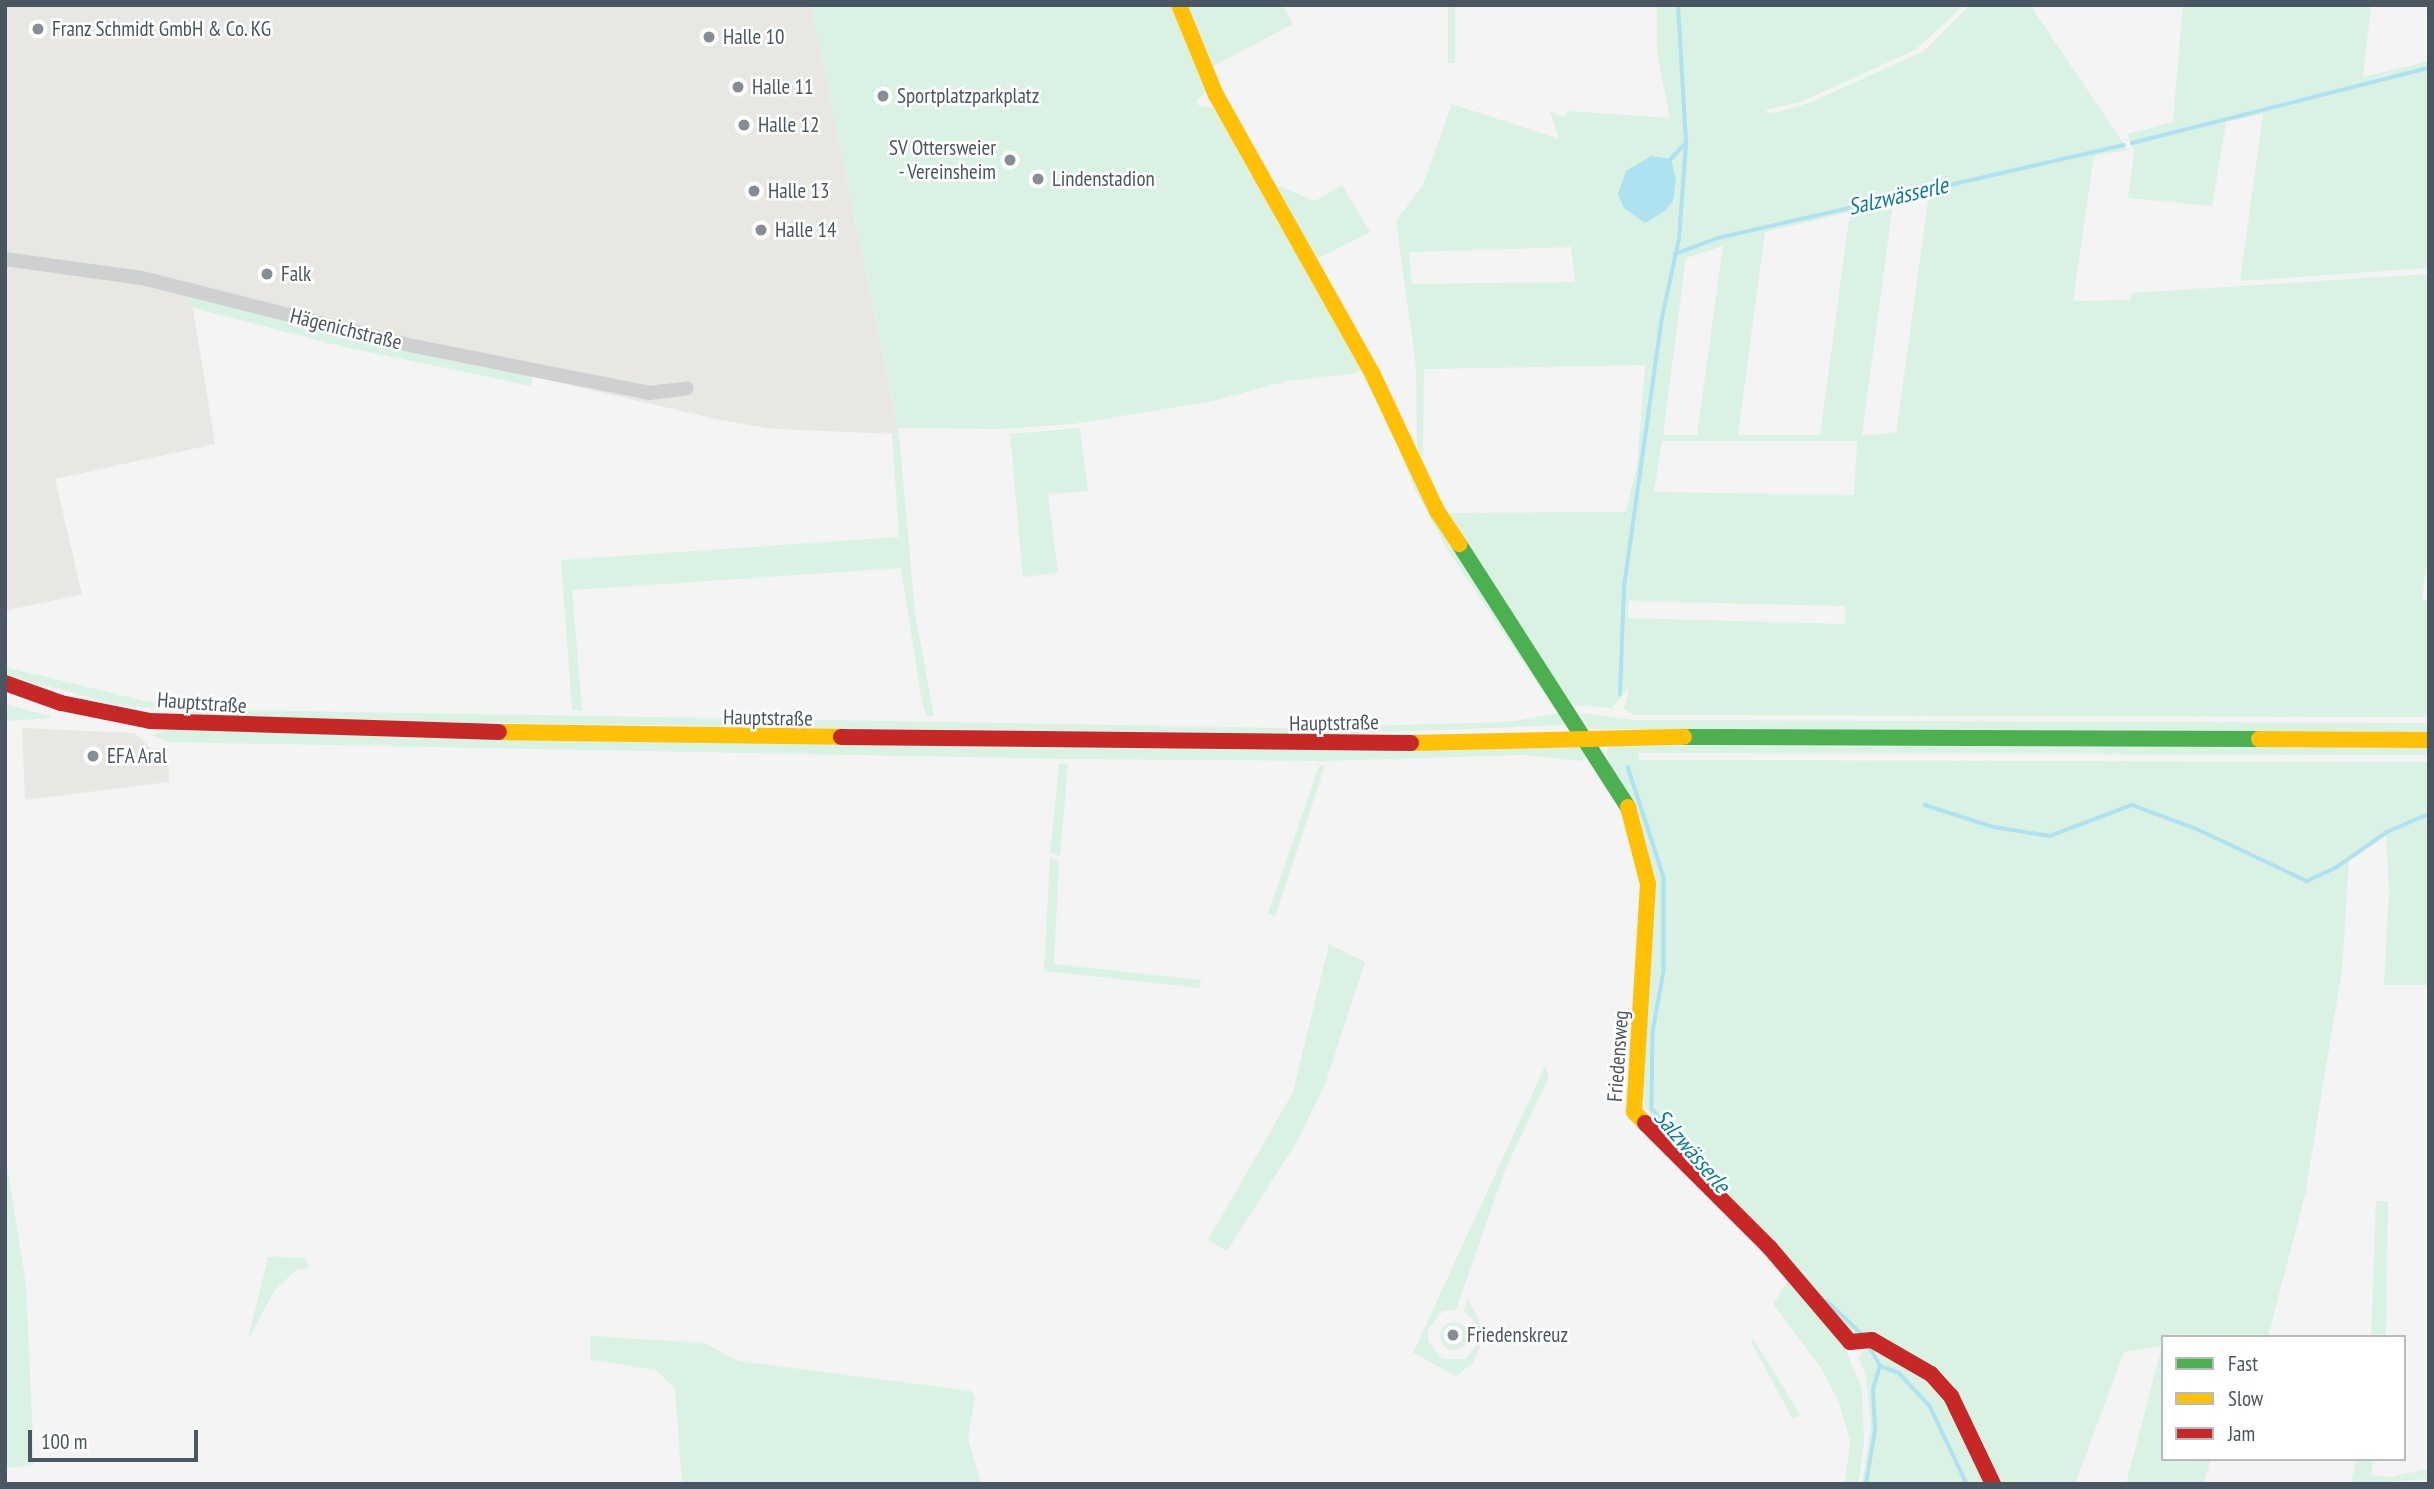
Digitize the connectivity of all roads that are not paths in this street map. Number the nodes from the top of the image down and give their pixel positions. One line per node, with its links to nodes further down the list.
1 (1179, 5): 5 (street, Friedensweg)
2 (5, 259): 3 (street, Hägenichstraße)
3 (687, 388)
4 (5, 683): 5 (street, Hauptstraße)
5 (1586, 737): 6 (street, Hauptstraße); 7 (street, Friedensweg)
6 (2429, 740)
7 (1993, 1484)

